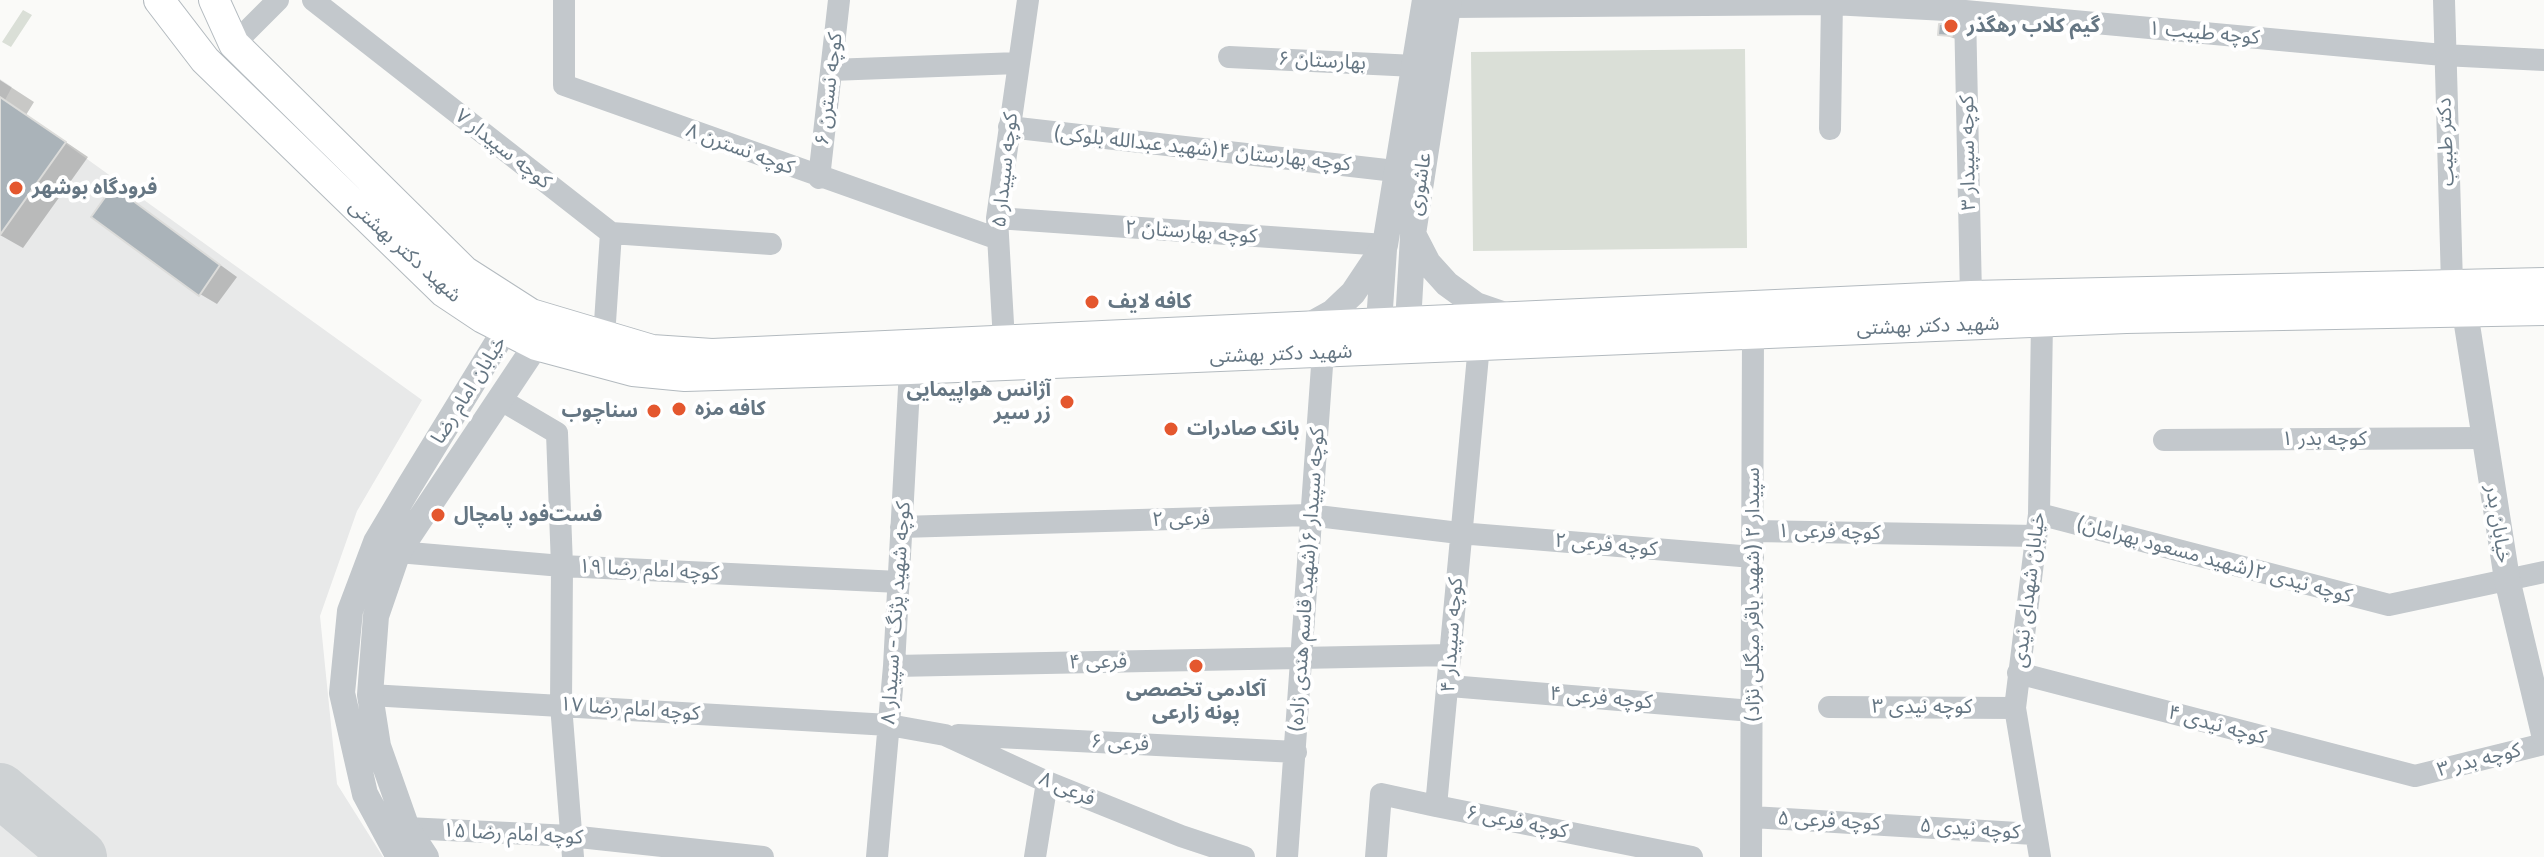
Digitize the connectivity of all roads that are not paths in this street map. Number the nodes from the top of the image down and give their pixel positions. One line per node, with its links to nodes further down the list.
1 (159, 0): 38 (main road, شهید دکتر بهشتی)
2 (214, 0): 12 (main road, شهید دکتر بهشتی)
3 (278, 0): 12 (street)
4 (313, 0): 26 (street, کوچه سپیدار ۷)
5 (564, 0): 22 (street, کوچه نسترن ۸)
6 (839, 0): 18 (street, کوچه نسترن ۶)
7 (1028, 0): 16 (street, کوچه سپیدار ۵)
8 (2444, 0): 13 (street, دکتر طبیب)
9 (1441, 2): 10 (street, کوچه طبیب ۱); 17 (street, عاشوری); 24 (street, عاشوری)
10 (1832, 2): 11 (street, کوچه طبیب ۱); 20 (street)
11 (1965, 11): 13 (street, کوچه طبیب ۱); 31 (street, کوچه سپیدار ۳)
12 (234, 44): 34 (main road, شهید دکتر بهشتی)
13 (2443, 55): 15 (street, کوچه طبیب ۱); 30 (street, دکتر طبیب)
14 (1229, 57): 17 (street, بهارستان ۶)
15 (2544, 60)
16 (1018, 63): 18 (street); 19 (street, کوچه سپیدار ۵)
17 (1415, 66): 21 (street, عاشوری)
18 (831, 70): 22 (street, کوچه نسترن ۶)
19 (1009, 127): 21 (street, کوچه بهارستان ۴(شهید عبدالله بلوکی)); 25 (street, کوچه سپیدار ۵)
20 (1830, 129)
21 (1395, 171): 23 (street, عاشوری)
22 (819, 178): 25 (street, کوچه نسترن ۸)
23 (1388, 209): 24 (street); 28 (street, عاشوری)
24 (1414, 223): 35 (street, عاشوری); 39 (street)
25 (998, 229): 28 (street, کوچه بهارستان ۲); 42 (street, کوچه سپیدار ۵)
26 (611, 233): 27 (street); 41 (street)
27 (771, 244)
28 (1385, 245): 37 (street, عاشوری); 39 (street)
29 (2544, 283): 30 (main road, شهید دکتر بهشتی)
30 (2452, 284): 31 (main road, شهید دکتر بهشتی)
31 (1971, 296): 35 (main road, شهید دکتر بهشتی)
32 (2544, 310): 33 (main road, شهید دکتر بهشتی)
33 (2465, 312): 36 (main road, شهید دکتر بهشتی); 48 (street, خیابان بدر)
34 (531, 314): 38 (street, خیابان امام رضا); 41 (main road, شهید دکتر بهشتی); 43 (street, خیابان امام رضا)
35 (1513, 317): 39 (main road, شهید دکتر بهشتی)
36 (2042, 321): 40 (main road, شهید دکتر بهشتی); 53 (street, خیابان شهدای نیدی)
37 (1305, 327): 39 (main road, شهید دکتر بهشتی); 42 (main road, شهید دکتر بهشتی)
38 (505, 330): 43 (main road, شهید دکتر بهشتی); 50 (street, خیابان امام رضا)
39 (1394, 332): 44 (main road, شهید دکتر بهشتی); 45 (main road, شهید دکتر بهشتی)
40 (1753, 333): 44 (main road, شهید دکتر بهشتی); 55 (street, سپیدار ۲ (شهید باقر میگلی نژاد))
41 (604, 337): 42 (main road, شهید دکتر بهشتی)
42 (1004, 341)
43 (536, 345): 46 (main road, شهید دکتر بهشتی); 47 (street, خیابان امام رضا)
44 (1479, 345): 56 (street, کوچه سپیدار ۴)
45 (1323, 352): 46 (main road, شهید دکتر بهشتی); 52 (street, کوچه سپیدار ۶(شهید قاسم هندی زاده))
46 (910, 369): 54 (street, کوچه شهید پژنگ - سپیدار ۸)
47 (501, 400): 51 (street, خیابان امام رضا); 60 (street)
48 (2484, 438): 49 (street, کوچه بدر ۱); 62 (street, خیابان بدر)
49 (2164, 440)
50 (410, 485): 51 (street); 88 (street, خیابان امام رضا)
51 (435, 500): 58 (street, خیابان امام رضا)
52 (1309, 515): 54 (street, فرعی ۲); 56 (street, فرعی ۲); 65 (street, کوچه سپیدار ۶(شهید قاسم هندی زاده))
53 (2038, 525): 57 (street, کوچه نیدی ۲(شهید مسعود بهرامان)); 62 (street, کوچه نیدی ۲(شهید مسعود بهرامان)); 67 (street, خیابان شهدای نیدی)
54 (901, 527): 63 (street, کوچه شهید پژنگ - سپیدار ۸)
55 (1754, 531): 57 (street, کوچه فرعی ۱); 59 (street, سپیدار ۲ (شهید باقر میگلی نژاد))
56 (1459, 533): 59 (street, کوچه فرعی ۲); 64 (street, کوچه سپیدار ۴)
57 (1905, 533)
58 (398, 552): 60 (street, کوچه امام رضا ۱۹); 69 (street, خیابان امام رضا)
59 (1753, 557): 73 (street, سپیدار ۲ (شهید باقر میگلی نژاد))
60 (562, 566): 63 (street, کوچه امام رضا ۱۹); 70 (street)
61 (2544, 572): 62 (street)
62 (2507, 579): 75 (street, خیابان بدر)
63 (899, 582): 66 (street, کوچه شهید پژنگ - سپیدار ۸)
64 (1451, 655): 65 (street); 68 (street, کوچه سپیدار ۴)
65 (1301, 657): 66 (street, فرعی ۴); 78 (street, کوچه سپیدار ۶(شهید قاسم هندی زاده))
66 (894, 666): 74 (street, کوچه شهید پژنگ - سپیدار ۸)
67 (2018, 673): 72 (street, خیابان شهدای نیدی); 79 (street, کوچه نیدی ۴)
68 (1450, 686): 73 (street, کوچه فرعی ۴); 81 (street, کوچه سپیدار ۴)
69 (370, 695): 70 (street, کوچه امام رضا ۱۷); 84 (street, خیابان امام رضا)
70 (561, 705): 74 (street, کوچه امام رضا ۱۷); 86 (street)
71 (1829, 707): 72 (street, کوچه نیدی ۳)
72 (2015, 708): 85 (street, خیابان شهدای نیدی)
73 (1752, 711): 82 (street, سپیدار ۲ (شهید باقر میگلی نژاد))
74 (889, 725): 76 (street, فرعی ۸); 91 (street, کوچه شهید پژنگ - سپیدار ۸)
75 (2544, 734)
76 (945, 735): 78 (street, فرعی ۶); 80 (street, فرعی ۸)
77 (2544, 744): 79 (street, کوچه بدر ۳)
78 (1296, 752): 94 (street, کوچه سپیدار ۶(شهید قاسم هندی زاده))
79 (2415, 776)
80 (1047, 782): 87 (street, فرعی ۸); 92 (street)
81 (1436, 806): 95 (street); 96 (street, کوچه فرعی ۶)
82 (1752, 817): 83 (street, کوچه فرعی ۵); 97 (street, سپیدار ۲ (شهید باقر میگلی نژاد))
83 (1906, 825): 85 (street, کوچه نیدی ۵)
84 (407, 828): 86 (street, کوچه امام رضا ۱۵); 89 (street, خیابان امام رضا)
85 (2034, 834): 98 (street, خیابان شهدای نیدی)
86 (571, 846): 90 (street, کوچه امام رضا ۱۵)
87 (1179, 847): 93 (street, فرعی ۸)
88 (399, 857)
89 (426, 857)
90 (763, 857)
91 (877, 857)
92 (1035, 857)
93 (1244, 857)
94 (1287, 857)
95 (1376, 857)
96 (1692, 857)
97 (1751, 857)
98 (2040, 857)

